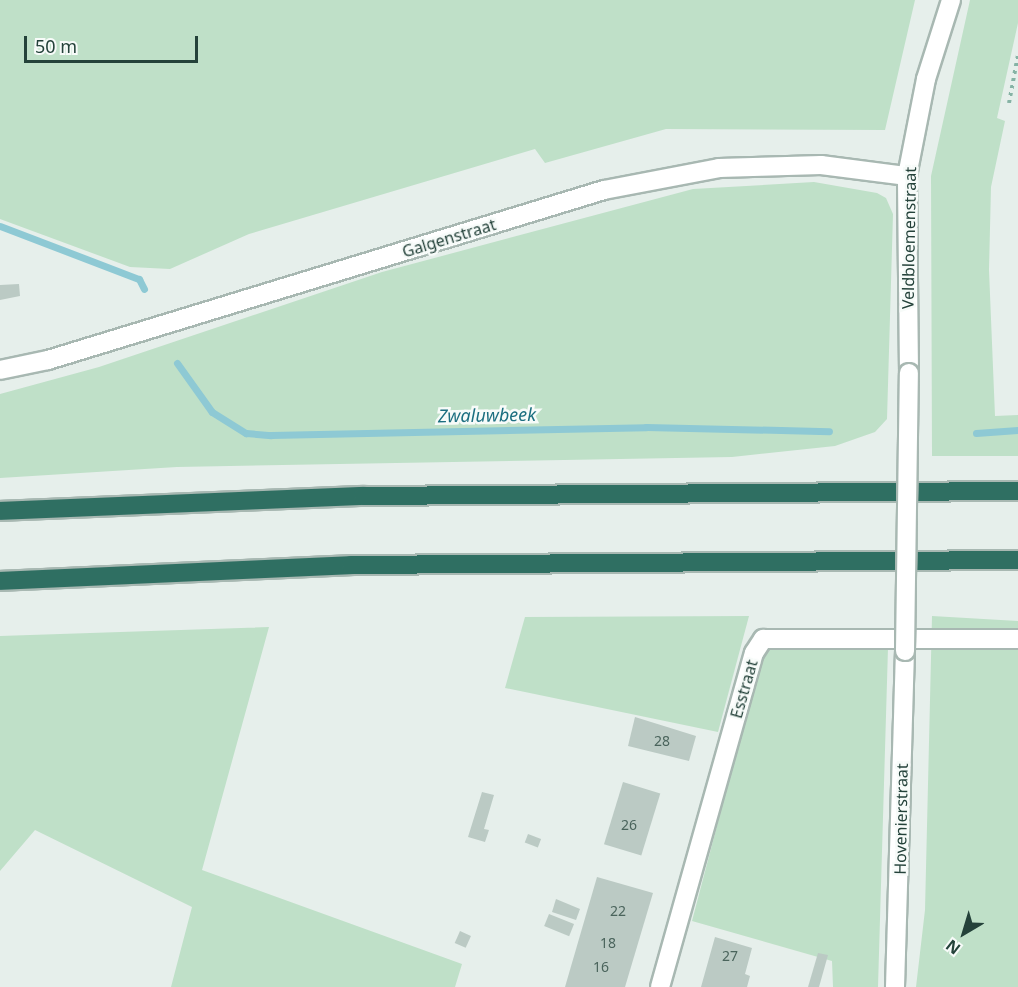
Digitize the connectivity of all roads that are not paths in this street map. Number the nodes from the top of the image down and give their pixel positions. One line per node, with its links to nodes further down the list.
1 (951, 0): 2 (street, Veldbloemenstraat)
2 (907, 176): 3 (street, Galgenstraat); 9 (street, Veldbloemenstraat, bridge)
3 (0, 369)
4 (1018, 491): 5 (highway)
5 (0, 511)
6 (1018, 560): 7 (highway)
7 (0, 580)
8 (1018, 639): 10 (street, Esstraat)
9 (905, 651): 11 (street, Hovenierstraat)
10 (660, 987)
11 (895, 987)

